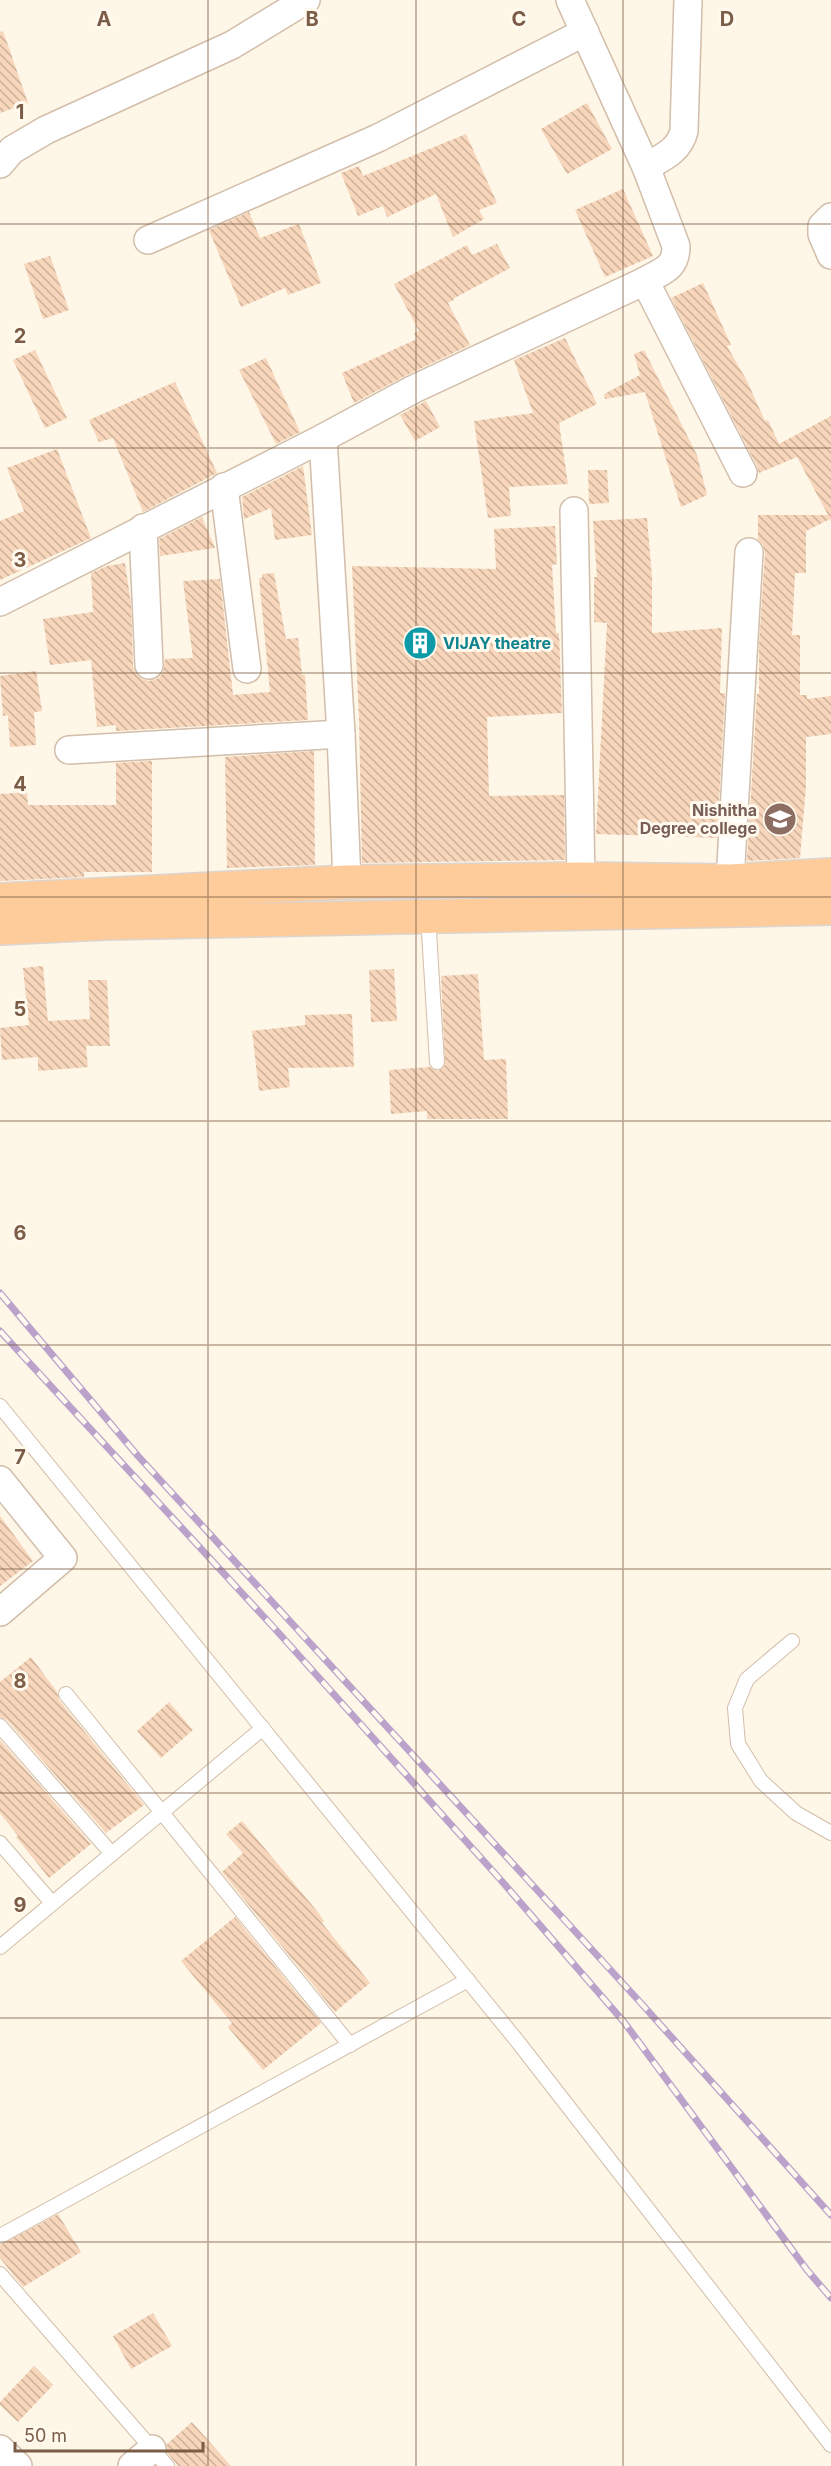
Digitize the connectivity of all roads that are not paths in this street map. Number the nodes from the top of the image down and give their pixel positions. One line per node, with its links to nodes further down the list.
1 (306, 0): 5 (street)
2 (570, 0): 4 (street)
3 (688, 0): 6 (street)
4 (585, 32): 6 (street); 8 (street)
5 (0, 164)
6 (646, 167): 10 (street)
7 (831, 218): 9 (street)
8 (148, 240)
9 (831, 255)
10 (645, 281): 11 (street); 12 (street)
11 (323, 438): 13 (street); 20 (street)
12 (743, 472)
13 (224, 487): 15 (street); 19 (street)
14 (574, 511): 23 (street)
15 (143, 528): 17 (street); 18 (street)
16 (749, 552): 24 (street)
17 (0, 602)
18 (149, 665)
19 (247, 669)
20 (341, 734): 21 (street); 25 (street)
21 (69, 750)
22 (831, 875): 24 (highway)
23 (581, 879): 24 (highway); 25 (highway)
24 (729, 881)
25 (347, 882): 26 (highway)
26 (0, 900)
27 (831, 908): 28 (highway)
28 (428, 916): 29 (highway); 30 (lane)
29 (0, 928)
30 (436, 1062)
31 (0, 1406): 37 (lane)
32 (4, 1494): 33 (street)
33 (0, 1612)
34 (792, 1641): 39 (lane)
35 (66, 1694): 38 (lane)
36 (0, 1726): 41 (lane)
37 (263, 1728): 38 (lane); 44 (lane)
38 (163, 1812): 41 (lane); 45 (lane)
39 (831, 1833)
40 (0, 1843): 42 (lane)
41 (112, 1854): 42 (lane)
42 (52, 1903): 43 (lane)
43 (0, 1947)
44 (468, 1980): 45 (lane); 48 (lane)
45 (350, 2045): 46 (lane)
46 (0, 2236)
47 (0, 2274): 50 (lane)
48 (831, 2445)
49 (0, 2449): 51 (street)
50 (150, 2460)
51 (18, 2466)

